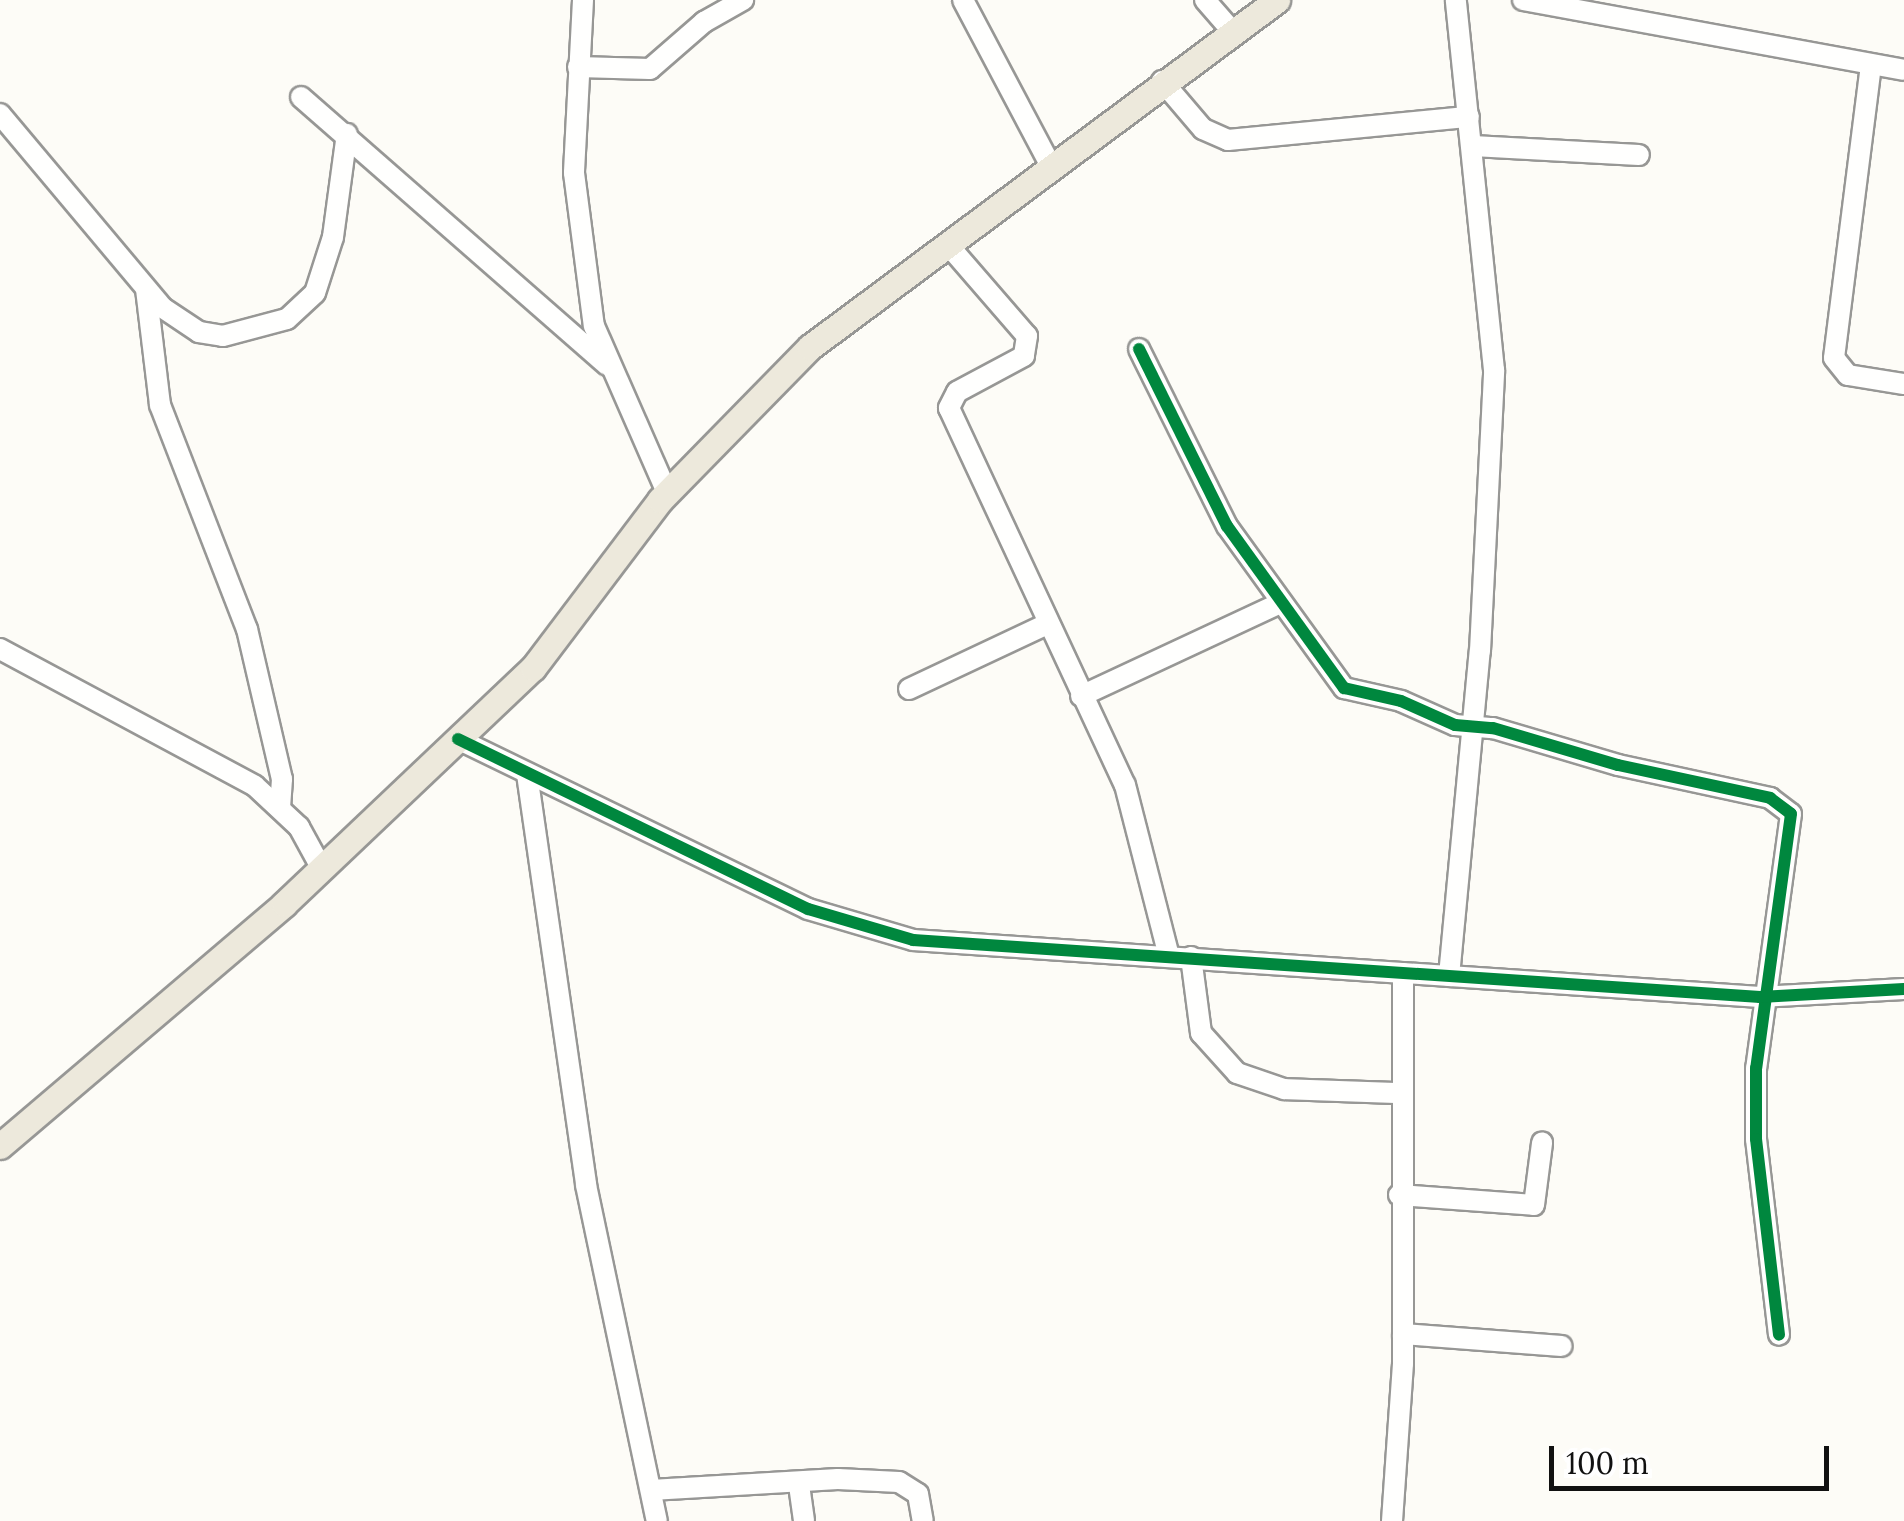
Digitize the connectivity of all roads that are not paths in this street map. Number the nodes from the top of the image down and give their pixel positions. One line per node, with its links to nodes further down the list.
1 (582, 0): 10 (street)
2 (743, 0): 10 (street)
3 (962, 0): 19 (street)
4 (1205, 0): 8 (street)
5 (1277, 0): 8 (main road)
6 (1456, 0): 15 (street)
7 (1523, 0): 9 (street)
8 (1232, 31): 12 (main road)
9 (1871, 64): 11 (street); 24 (street)
10 (578, 67): 23 (street)
11 (1904, 70)
12 (1162, 81): 15 (street); 19 (main road)
13 (301, 97): 16 (street)
14 (0, 114): 21 (street)
15 (1469, 117): 17 (street)
16 (346, 134): 21 (street); 23 (street)
17 (1472, 146): 18 (street); 31 (street)
18 (1639, 155)
19 (1053, 170): 20 (main road)
20 (948, 246): 25 (main road); 27 (street)
21 (146, 289): 34 (street)
22 (1139, 349): 26 (street)
23 (609, 366): 25 (street)
24 (1904, 384)
25 (667, 492): 32 (main road)
26 (1280, 603): 30 (street); 31 (street)
27 (1048, 624): 29 (street); 30 (street)
28 (0, 650): 34 (street)
29 (909, 689)
30 (1082, 696): 36 (street)
31 (1474, 727): 39 (street); 41 (street)
32 (458, 739): 33 (street); 35 (main road)
33 (528, 774): 36 (street); 50 (street)
34 (280, 806): 35 (street)
35 (322, 869): 44 (main road)
36 (1169, 956): 37 (street)
37 (1191, 956): 38 (street); 42 (street)
38 (1403, 973): 39 (street); 42 (street)
39 (1450, 976): 41 (street)
40 (1904, 988): 41 (street)
41 (1767, 997): 47 (street)
42 (1400, 1093): 45 (street)
43 (1542, 1142): 45 (street)
44 (0, 1146)
45 (1400, 1195): 46 (street)
46 (1404, 1334): 48 (street); 54 (street)
47 (1779, 1335)
48 (1562, 1346)
49 (799, 1485): 50 (street); 52 (street); 53 (street)
50 (651, 1490): 51 (street)
51 (657, 1521)
52 (804, 1521)
53 (923, 1521)
54 (1392, 1521)

